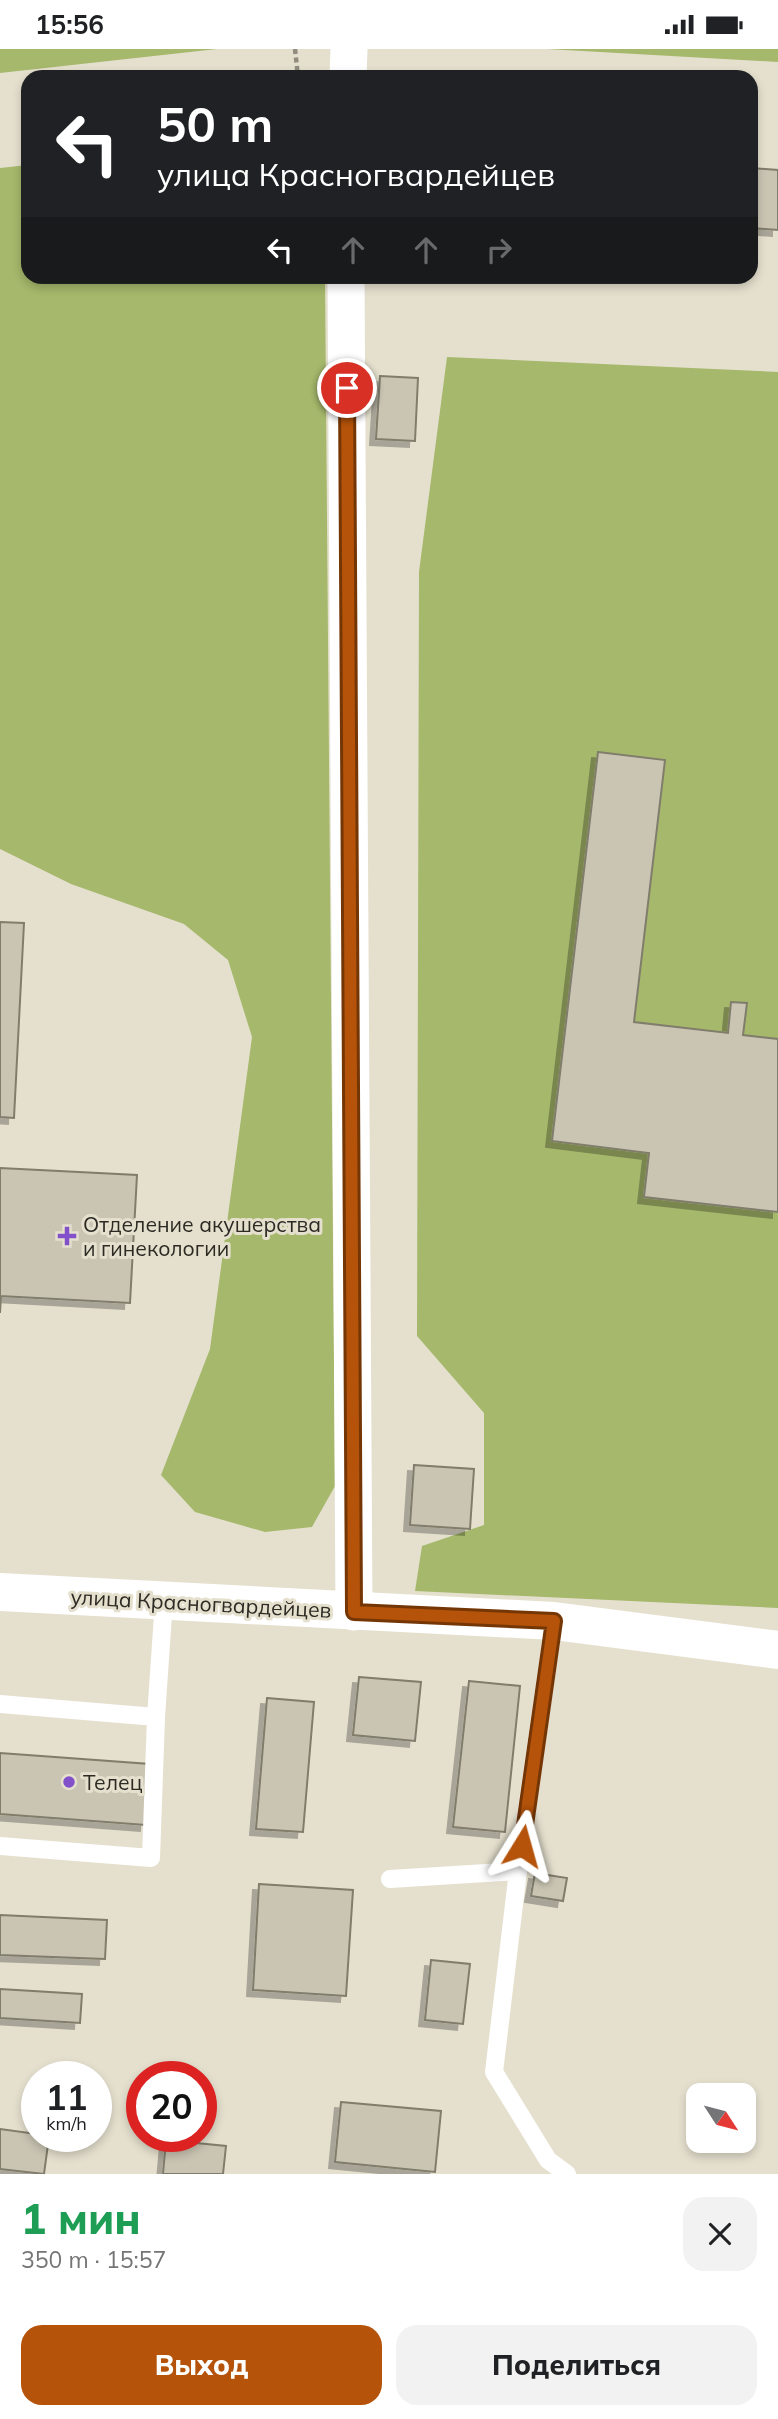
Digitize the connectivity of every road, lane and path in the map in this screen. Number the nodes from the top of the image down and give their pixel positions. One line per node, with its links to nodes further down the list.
1 (295, 49): 3 (path)
2 (349, 49): 4 (street)
3 (297, 70)
4 (348, 70)
5 (346, 284): 8 (street)
6 (0, 1592): 7 (street, улица Красногвардейцев)
7 (164, 1600): 8 (street, улица Красногвардейцев); 12 (lane)
8 (354, 1612): 9 (street, улица Красногвардейцев)
9 (554, 1621): 10 (street, улица Красногвардейцев); 14 (lane)
10 (778, 1650)
11 (0, 1703): 12 (lane)
12 (156, 1717): 13 (lane)
13 (0, 1846)
14 (518, 1871): 15 (lane); 16 (lane)
15 (390, 1879)
16 (567, 2174)

